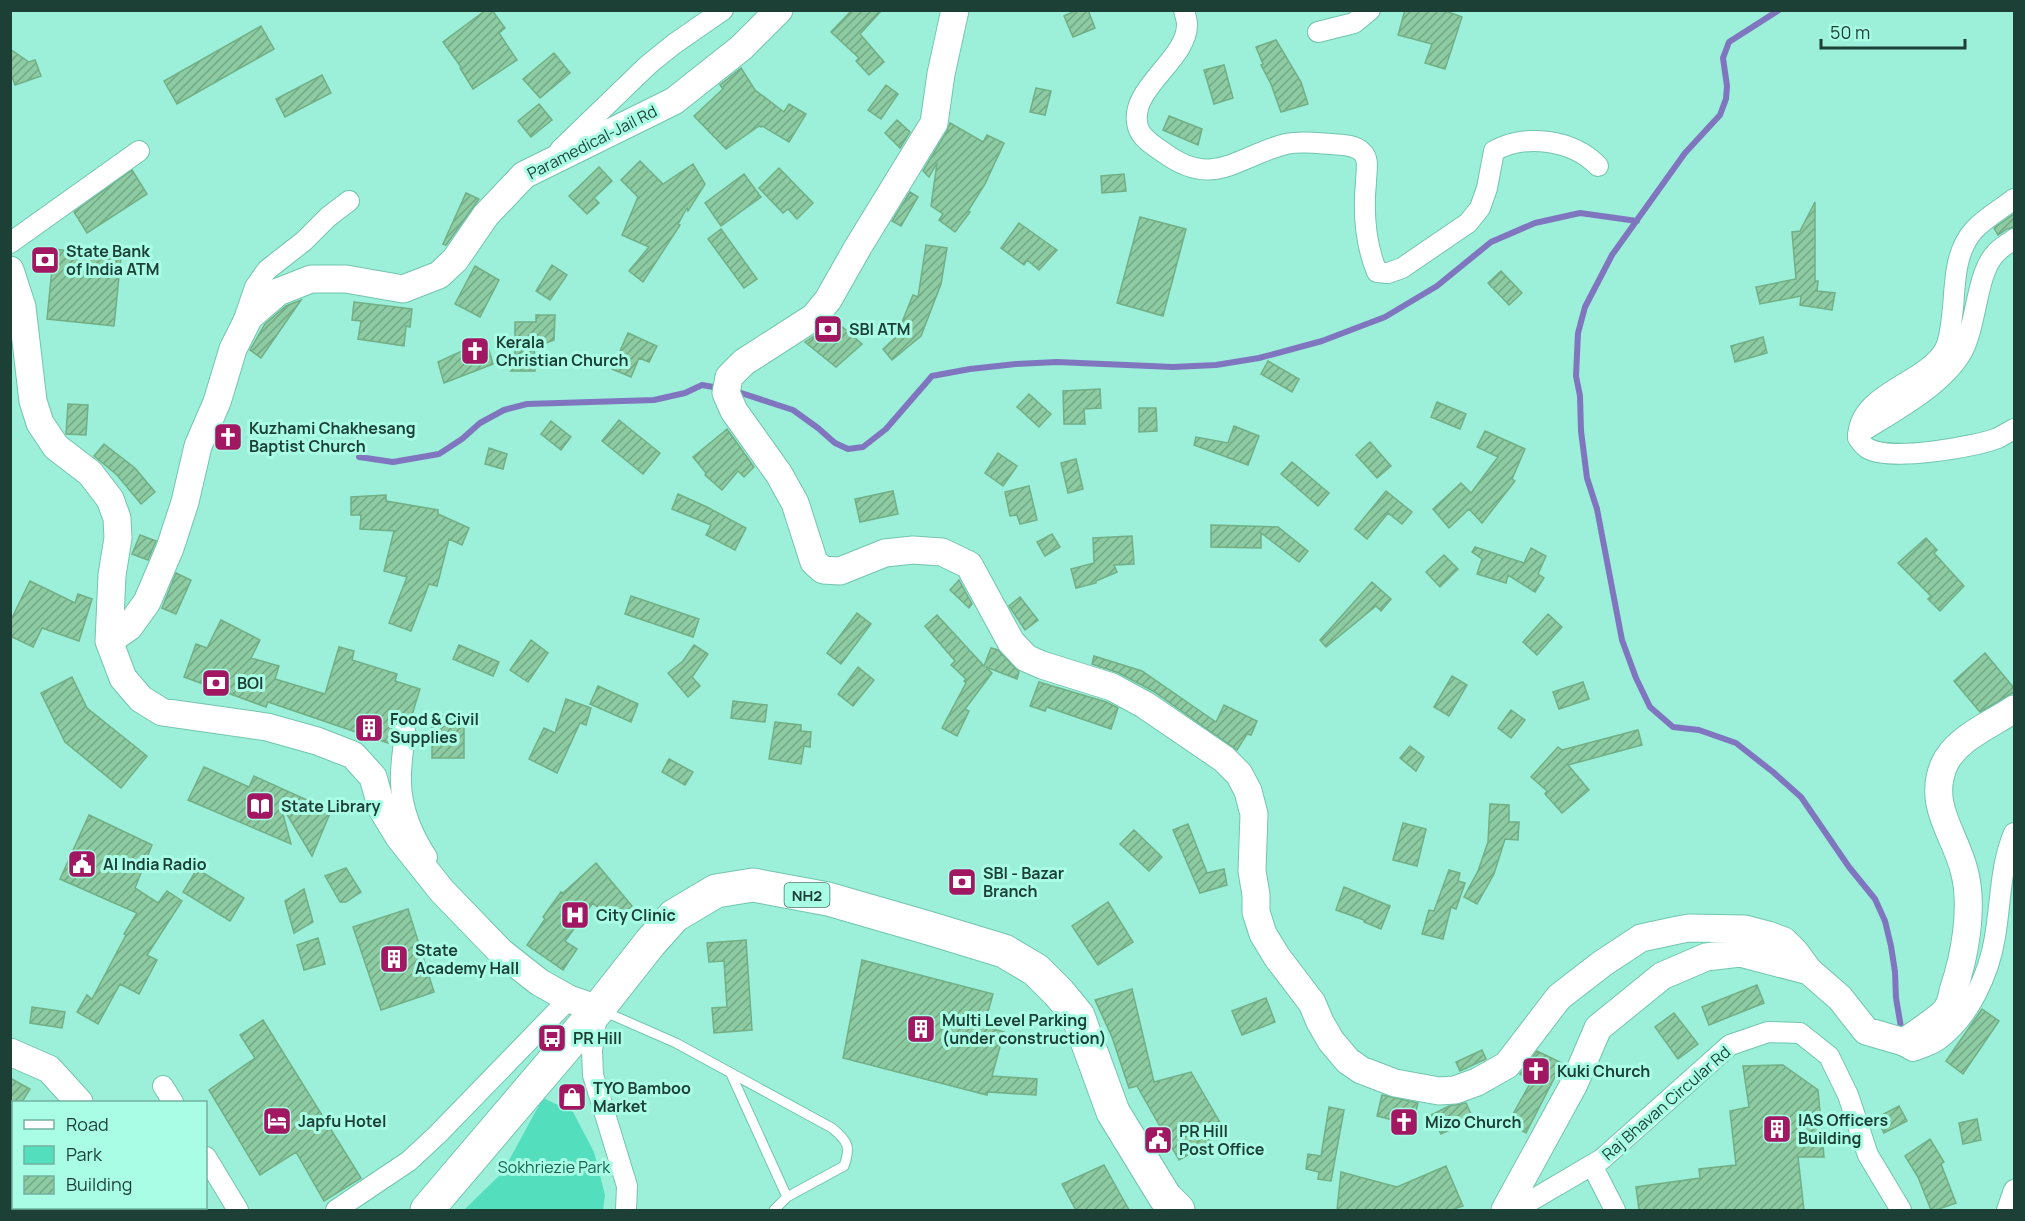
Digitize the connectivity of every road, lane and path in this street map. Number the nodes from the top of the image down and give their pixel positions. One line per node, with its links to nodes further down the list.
1 (723, 10): 9 (street)
2 (779, 10): 9 (street, Paramedical-Jail Rd)
3 (955, 10): 6 (street)
4 (1184, 10): 10 (street)
5 (1371, 10): 7 (street)
6 (949, 23): 24 (street)
7 (1318, 32)
8 (139, 151): 14 (street)
9 (543, 166): 16 (street, Paramedical-Jail Rd)
10 (1598, 166)
11 (2014, 200): 18 (street)
12 (349, 201): 16 (street)
13 (2014, 239): 18 (street)
14 (10, 243)
15 (10, 270): 19 (street)
16 (240, 335): 19 (street, Paramedical-Jail Rd)
17 (2014, 429): 18 (street)
18 (1858, 434)
19 (109, 641): 23 (street)
20 (2014, 709): 26 (street)
21 (405, 730): 23 (street)
22 (2014, 833): 26 (street)
23 (456, 906): 25 (street)
24 (1809, 972): 26 (street); 40 (street)
25 (584, 1004): 28 (lane); 35 (street); 36 (highway, NH2); 37 (street); 39 (highway, NH2)
26 (1891, 1038)
27 (10, 1052): 29 (street)
28 (731, 1074): 33 (lane); 33 (lane)
29 (78, 1101)
30 (207, 1159): 34 (street)
31 (1593, 1165): 41 (street, Raj Bhavan Circular Rd); 42 (street); 43 (street, Raj Bhavan Circular Rd)
32 (2014, 1190): 44 (street)
33 (787, 1197): 38 (lane)
34 (238, 1210)
35 (336, 1210)
36 (427, 1210)
37 (626, 1210)
38 (774, 1210)
39 (1178, 1210)
40 (1505, 1210)
41 (1515, 1210)
42 (1615, 1210)
43 (1901, 1210)
44 (2007, 1210)

